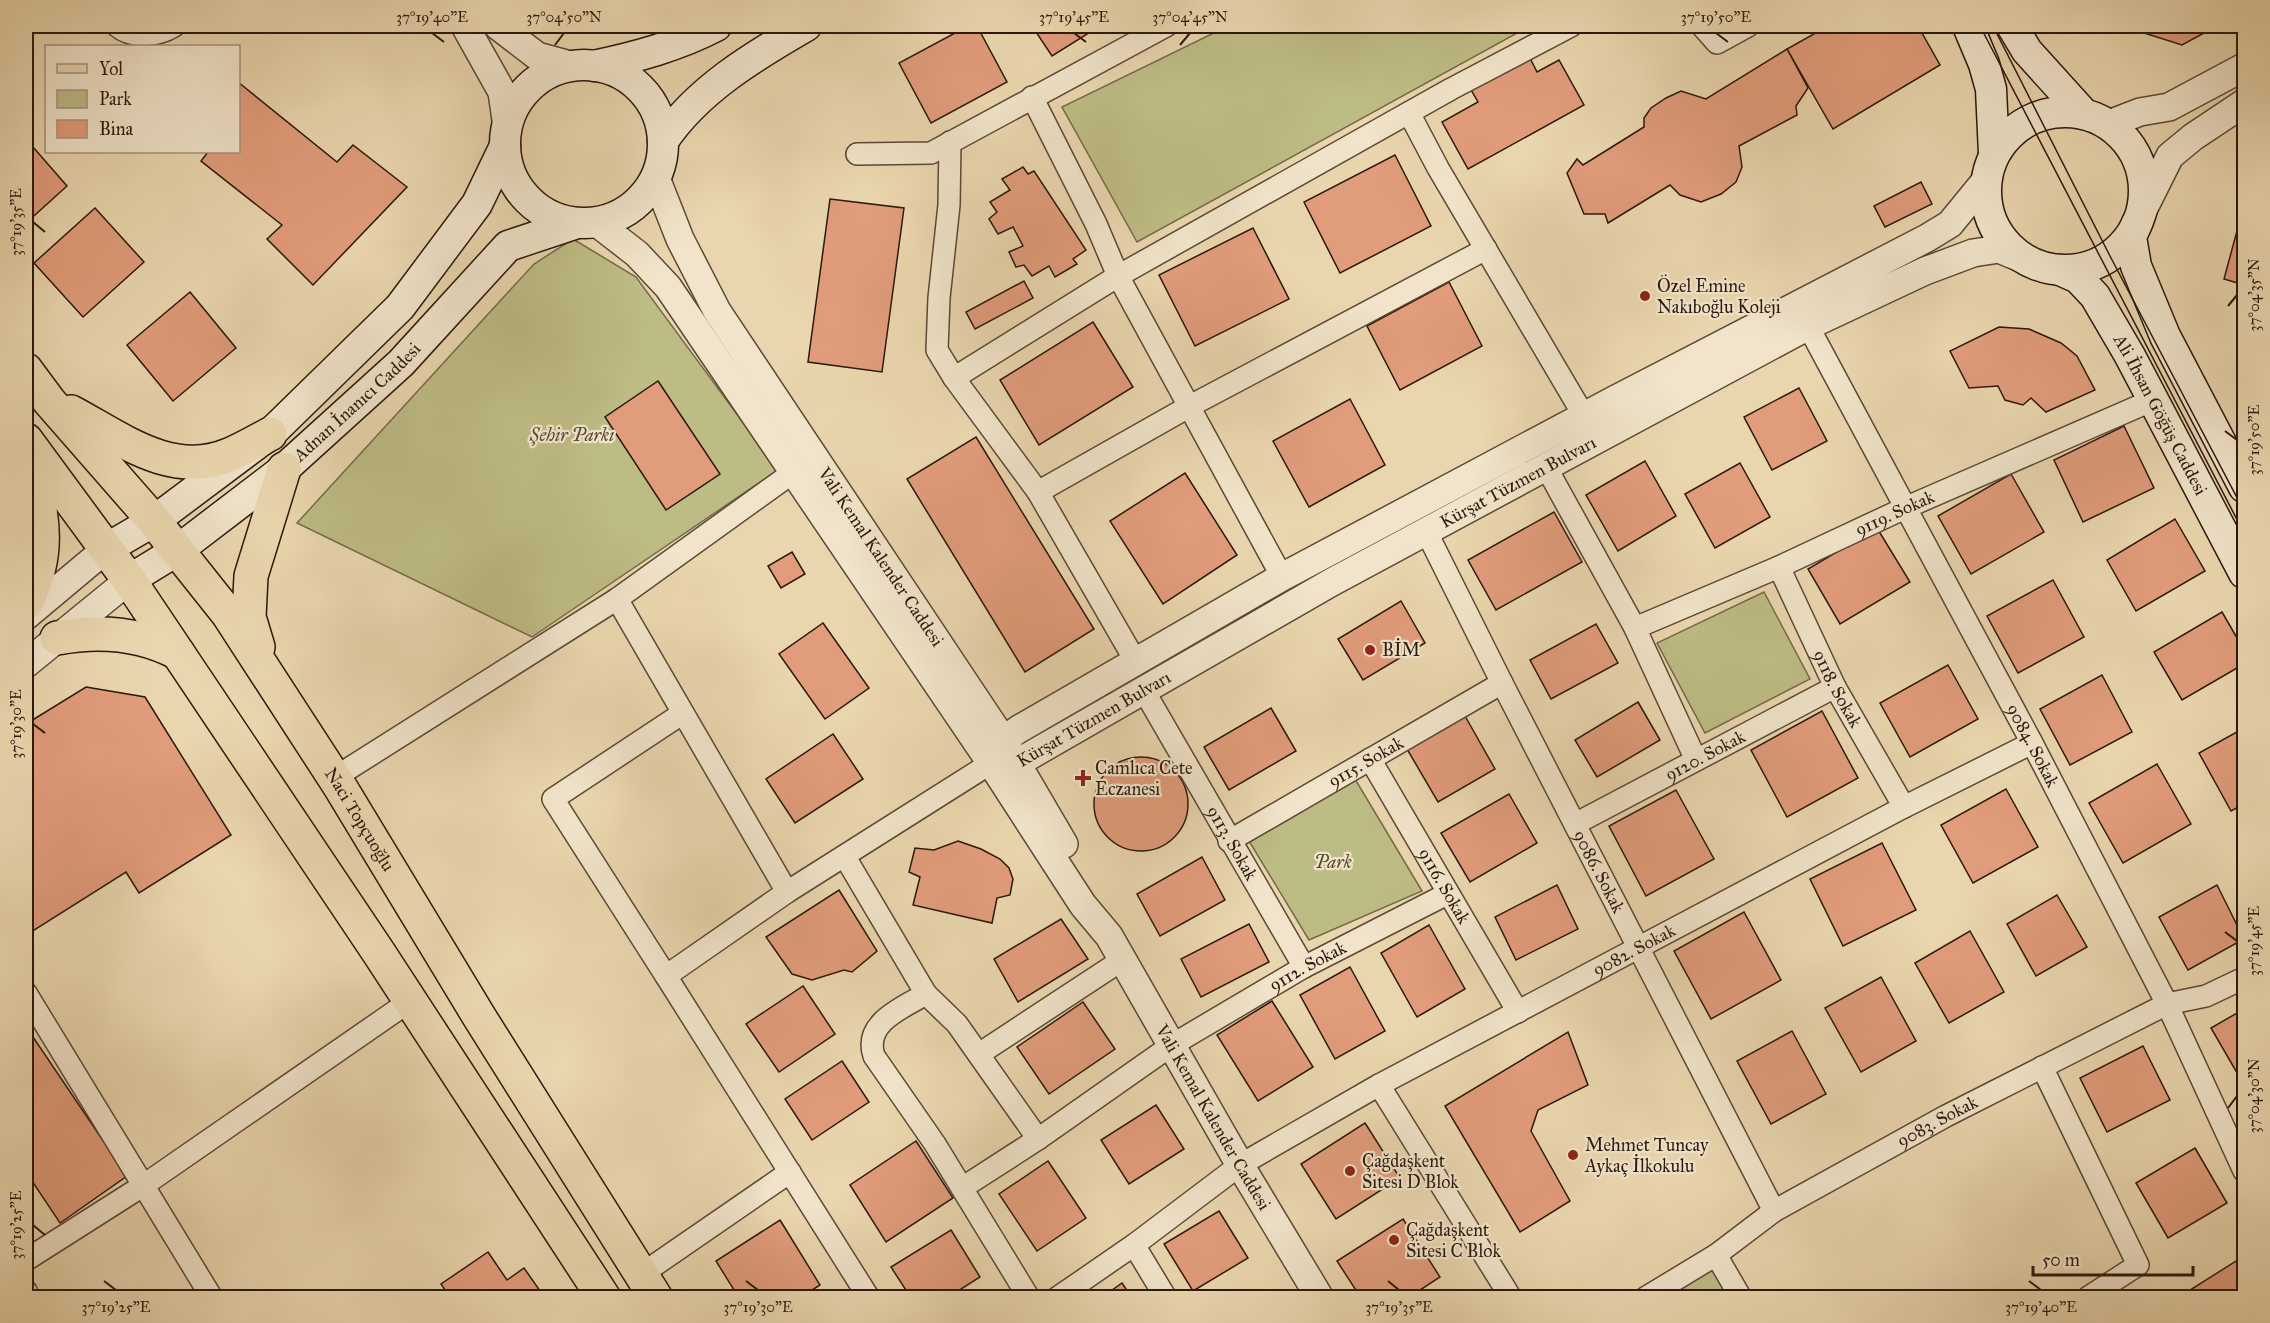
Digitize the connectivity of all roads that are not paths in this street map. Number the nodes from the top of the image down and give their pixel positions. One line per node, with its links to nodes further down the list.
1 (117, 26): 13 (street)
2 (174, 26): 13 (street)
3 (465, 26): 20 (street)
4 (498, 26): 14 (street)
5 (716, 26): 14 (main road)
6 (806, 26): 21 (main road)
7 (1166, 26): 16 (street)
8 (1571, 26): 18 (street)
9 (1702, 26): 10 (street)
10 (1748, 26)
11 (1968, 26): 24 (main road)
12 (2012, 26): 19 (main road)
13 (133, 41)
14 (584, 66): 20 (main road); 21 (main road)
15 (2244, 67): 19 (street)
16 (1032, 97): 22 (street); 30 (street)
17 (2244, 104): 26 (street)
18 (1409, 113): 28 (street); 30 (street)
19 (2096, 119): 24 (main road); 26 (main road)
20 (506, 137): 27 (main road); 38 (main road, Adnan İnanıcı Caddesi)
21 (663, 141): 25 (main road)
22 (951, 142): 23 (street); 33 (street)
23 (857, 154)
24 (1990, 167): 29 (main road); 37 (street, Kürşat Tüzmen Bulvarı)
25 (656, 178): 27 (main road); 68 (street, Vali Kemal Kalender Caddesi)
26 (2140, 216): 29 (main road); 43 (main road)
27 (587, 223): 41 (main road, Adnan İnanıcı Caddesi); 42 (street, Vali Kemal Kalender Caddesi)
28 (1486, 249): 36 (street); 37 (street)
29 (2047, 267): 31 (street, Kürşat Tüzmen Bulvarı); 34 (main road, Ali İhsan Göğüş Caddesi)
30 (1118, 276): 33 (street); 36 (street)
31 (1808, 326): 40 (street, Kürşat Tüzmen Bulvarı); 45 (street, 9084. Sokak)
32 (26, 370): 35 (main road, Naci Topçuoğlu)
33 (954, 378): 44 (street)
34 (2153, 400): 45 (street, 9119. Sokak); 51 (main road, Ali İhsan Göğüş Caddesi)
35 (49, 401): 38 (main road); 46 (main road, Naci Topçuoğlu)
36 (1190, 406): 44 (street); 52 (street)
37 (1584, 416): 52 (street, Kürşat Tüzmen Bulvarı)
38 (270, 434): 46 (main road, Adnan İnanıcı Caddesi)
39 (26, 440): 48 (main road); 55 (main road)
40 (1546, 466): 47 (street, Kürşat Tüzmen Bulvarı); 57 (street)
41 (284, 469): 49 (main road, Adnan İnanıcı Caddesi); 62 (main road)
42 (795, 471): 54 (street); 68 (street, Vali Kemal Kalender Caddesi)
43 (2243, 480)
44 (1038, 492): 60 (street)
45 (1905, 508): 50 (street, 9119. Sokak); 67 (street, 9084. Sokak)
46 (154, 521): 48 (main road, Adnan İnanıcı Caddesi); 49 (main road, Naci Topçuoğlu)
47 (1426, 531): 63 (street, 9086. Sokak); 65 (street, Kürşat Tüzmen Bulvarı)
48 (106, 549): 53 (main road); 56 (street)
49 (178, 550): 53 (main road, Adnan İnanıcı Caddesi); 62 (main road, Naci Topçuoğlu)
50 (1779, 567): 57 (street, 9119. Sokak); 64 (street, 9118. Sokak)
51 (2244, 573)
52 (1282, 577): 60 (street, Kürşat Tüzmen Bulvarı)
53 (129, 580): 58 (street); 59 (main road)
54 (617, 599): 66 (street); 71 (street)
55 (26, 603)
56 (26, 616)
57 (1635, 628): 70 (street)
58 (57, 638): 59 (main road); 61 (street)
59 (178, 653): 85 (main road)
60 (1136, 662): 68 (street, Kürşat Tüzmen Bulvarı)
61 (26, 664)
62 (264, 669): 71 (main road, Naci Topçuoğlu)
63 (1502, 683): 69 (street, 9115. Sokak); 73 (street, 9086. Sokak)
64 (1835, 687): 70 (street, 9120. Sokak); 72 (street, 9118. Sokak)
65 (1143, 689): 68 (street, Kürşat Tüzmen Bulvarı); 74 (street, 9113. Sokak)
66 (683, 713): 76 (street); 81 (street)
67 (2032, 743): 72 (street, 9082. Sokak); 86 (street, 9084. Sokak)
68 (1004, 755): 75 (street); 79 (street, Vali Kemal Kalender Caddesi)
69 (1370, 759): 74 (street, 9115. Sokak); 77 (street, 9116. Sokak)
70 (1696, 760): 73 (street, 9120. Sokak)
71 (334, 778): 102 (main road, Naci Topçuoğlu)
72 (1904, 807): 78 (street, 9082. Sokak)
73 (1575, 824): 78 (street, 9086. Sokak)
74 (1229, 841): 80 (street, 9113. Sokak)
75 (845, 857): 76 (street); 84 (street)
76 (787, 892): 81 (street)
77 (1447, 894): 80 (street, 9112. Sokak); 87 (street, 9116. Sokak)
78 (1638, 948): 87 (street, 9082. Sokak); 98 (street, 9086. Sokak)
79 (1122, 960): 88 (street, Vali Kemal Kalender Caddesi); 89 (street)
80 (1304, 967): 88 (street, 9112. Sokak)
81 (666, 976): 95 (street)
82 (2244, 978): 86 (street, 9083. Sokak)
83 (26, 993): 96 (street)
84 (926, 994): 89 (street); 97 (street)
85 (410, 1001): 96 (street); 106 (main road)
86 (2167, 1004): 90 (street, 9083. Sokak); 94 (street, 9084. Sokak)
87 (1518, 1012): 91 (street, 9082. Sokak)
88 (1172, 1045): 92 (street, 9112. Sokak); 93 (street, Vali Kemal Kalender Caddesi)
89 (979, 1054): 92 (street)
90 (2042, 1067): 98 (street, 9083. Sokak); 115 (street)
91 (1379, 1085): 93 (street, 9082. Sokak); 112 (street)
92 (1038, 1139): 97 (street, 9112. Sokak)
93 (1240, 1165): 99 (street, 9082. Sokak); 111 (street, Vali Kemal Kalender Caddesi)
94 (2244, 1171)
95 (790, 1172): 102 (street); 107 (street)
96 (144, 1185): 101 (street); 105 (street)
97 (962, 1188): 108 (street)
98 (1774, 1211): 100 (street, 9083. Sokak)
99 (1134, 1245): 109 (street, 9082. Sokak); 110 (street)
100 (1716, 1254): 113 (street, 9083. Sokak); 114 (street)
101 (26, 1260)
102 (649, 1286)
103 (26, 1292): 104 (street)
104 (29, 1298)
105 (212, 1298)
106 (603, 1298)
107 (869, 1298)
108 (1029, 1298)
109 (1057, 1298)
110 (1166, 1298)
111 (1320, 1298)
112 (1511, 1298)
113 (1645, 1298)
114 (1741, 1298)
115 (2087, 1298)

